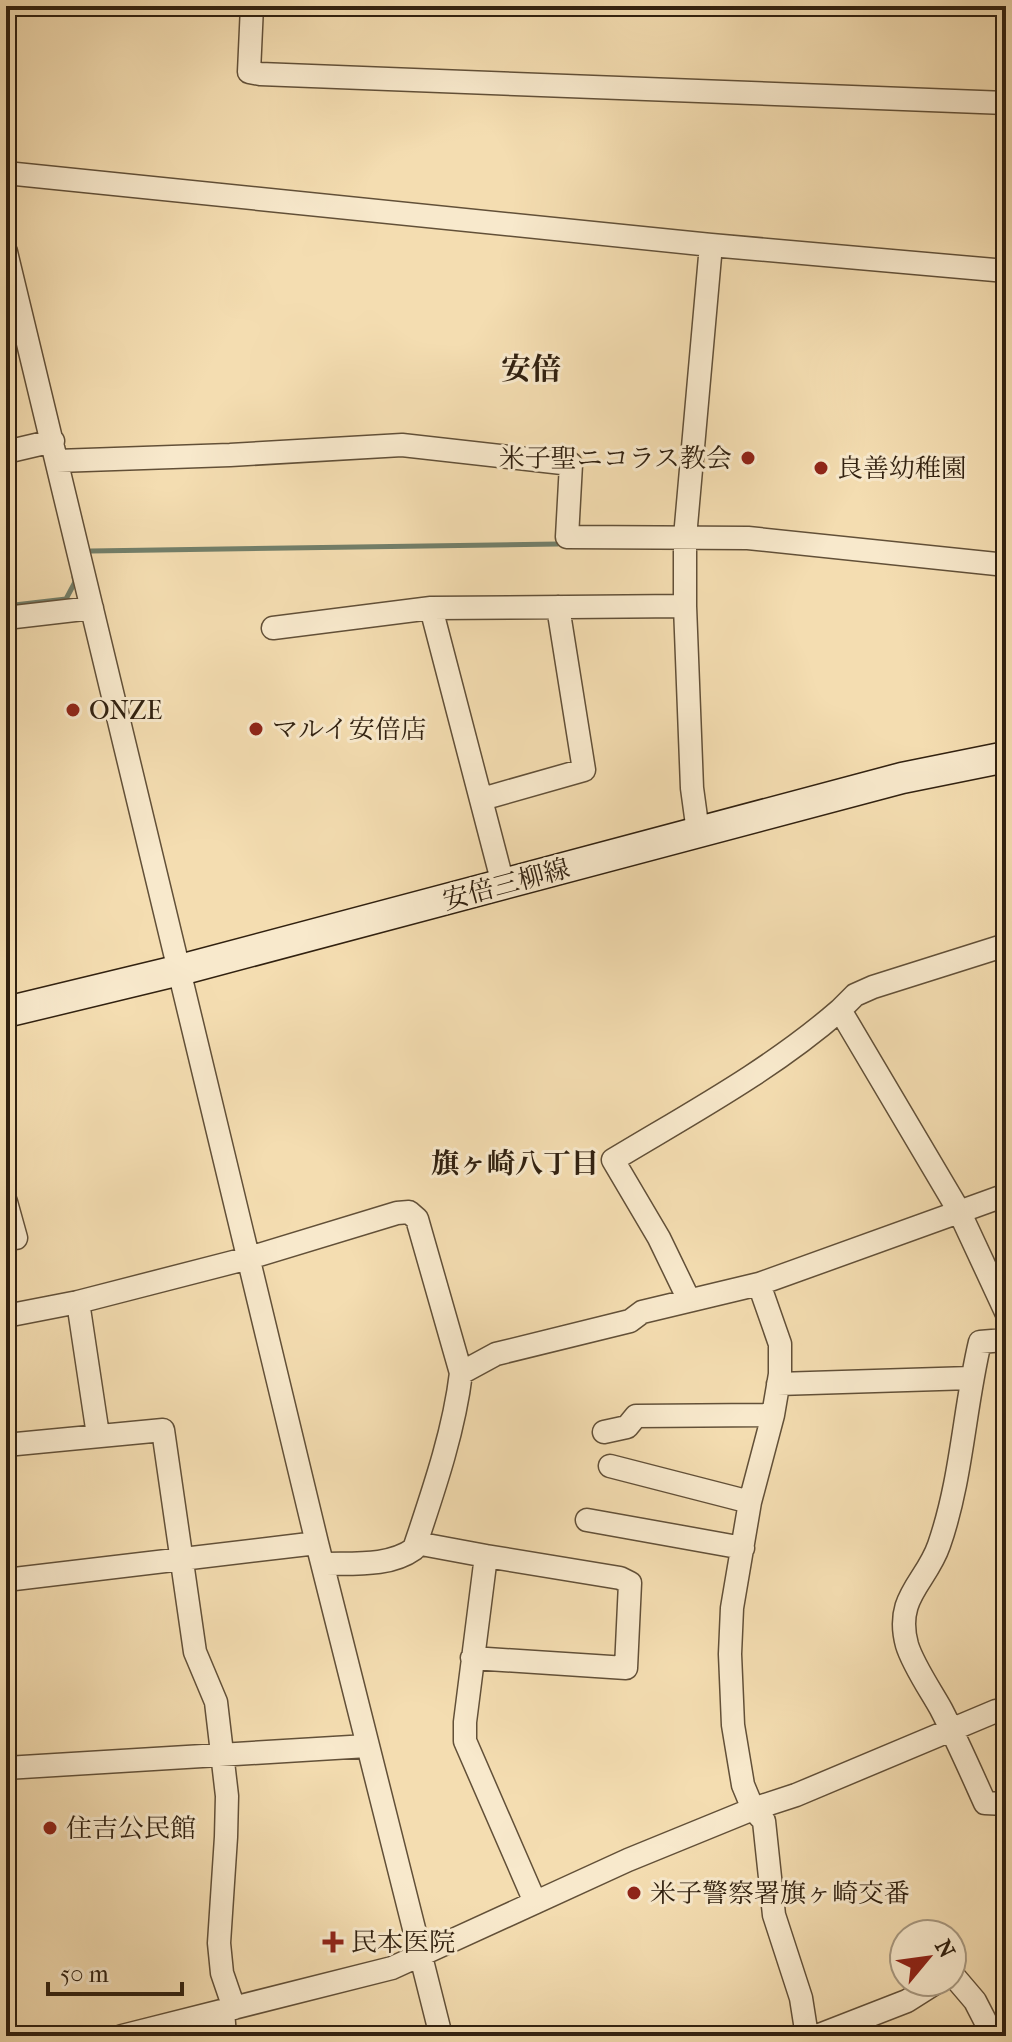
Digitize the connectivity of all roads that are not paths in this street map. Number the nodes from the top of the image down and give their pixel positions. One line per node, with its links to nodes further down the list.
1 (252, 6): 2 (street)
2 (1006, 103)
3 (6, 173): 4 (street)
4 (711, 245): 6 (street); 9 (street)
5 (6, 252): 7 (street)
6 (1006, 271)
7 (55, 451): 8 (street); 9 (street); 13 (street)
8 (6, 452)
9 (685, 537): 10 (street); 11 (street)
10 (1006, 565)
11 (685, 606): 12 (street); 19 (street)
12 (558, 607): 14 (street); 18 (street)
13 (92, 608): 15 (street); 22 (street)
14 (431, 608): 16 (street); 18 (street)
15 (6, 618)
16 (273, 628)
17 (1006, 757): 19 (street, 安倍三柳線)
18 (482, 799): 20 (street)
19 (698, 832): 20 (street, 安倍三柳線)
20 (503, 884): 22 (street, 安倍三柳線)
21 (1006, 945): 23 (street)
22 (180, 970): 24 (street, 安倍三柳線); 29 (street)
23 (840, 1010): 27 (street); 31 (street)
24 (6, 1012)
25 (1006, 1195): 27 (street)
26 (6, 1202): 28 (street)
27 (959, 1211): 30 (street); 33 (street)
28 (16, 1238)
29 (249, 1258): 32 (street); 36 (street); 48 (street)
30 (759, 1284): 31 (street); 38 (street)
31 (689, 1300): 36 (street)
32 (78, 1302): 34 (street); 41 (street)
33 (1006, 1312)
34 (6, 1316)
35 (1006, 1336): 37 (street)
36 (461, 1373): 46 (street)
37 (971, 1378): 38 (street); 54 (street)
38 (778, 1384): 39 (street)
39 (773, 1415): 40 (street); 44 (street)
40 (604, 1432)
41 (98, 1435): 42 (street); 50 (street)
42 (6, 1445)
43 (610, 1466): 44 (street)
44 (750, 1502): 47 (street)
45 (587, 1520): 47 (street)
46 (416, 1543): 48 (street); 49 (street)
47 (743, 1548): 59 (street)
48 (320, 1553): 50 (street); 55 (street)
49 (486, 1556): 52 (street); 52 (street)
50 (181, 1559): 51 (street); 56 (street)
51 (6, 1580)
52 (472, 1658): 60 (street)
53 (1006, 1709): 54 (street)
54 (951, 1729): 58 (street); 59 (street)
55 (367, 1746): 56 (street); 61 (street)
56 (222, 1753): 57 (street); 64 (street)
57 (6, 1768)
58 (1006, 1804)
59 (753, 1809): 60 (street); 68 (street)
60 (535, 1902): 61 (street)
61 (420, 1955): 64 (street); 67 (street)
62 (968, 1993): 70 (street)
63 (912, 1998): 69 (street)
64 (228, 2009): 65 (street); 66 (street)
65 (122, 2036)
66 (225, 2036)
67 (441, 2036)
68 (807, 2036)
69 (817, 2036)
70 (993, 2036)

